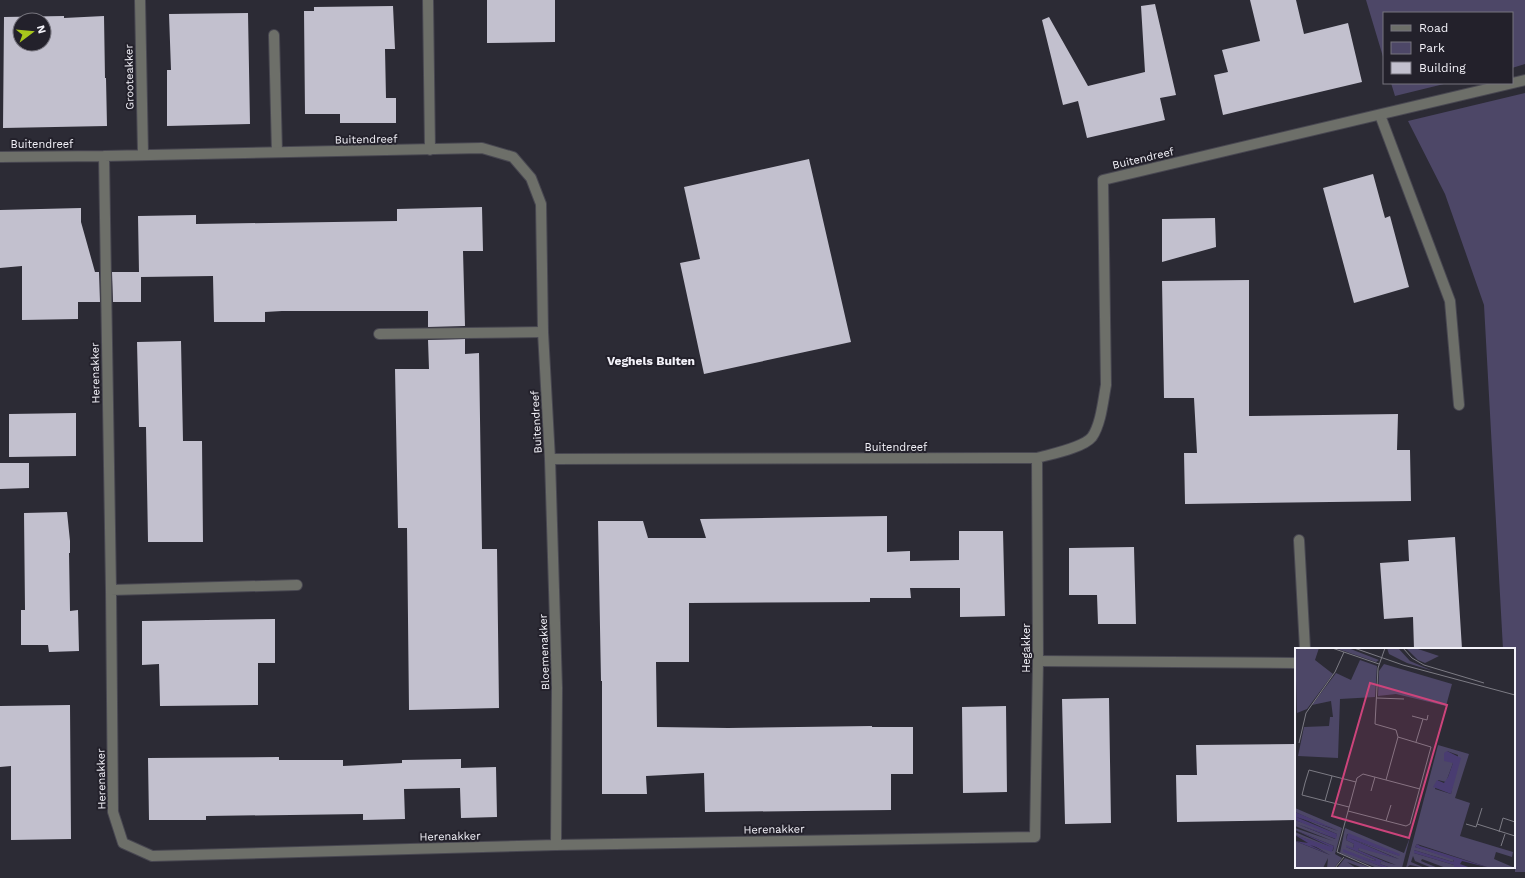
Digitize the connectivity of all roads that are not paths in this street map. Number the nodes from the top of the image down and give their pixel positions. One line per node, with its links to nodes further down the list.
1 (140, 0): 10 (street, Grooteakker)
2 (428, 0): 8 (street)
3 (274, 35): 9 (street)
4 (1525, 80): 5 (street, Buitendreef)
5 (1513, 83)
6 (1508, 84): 7 (street, Buitendreef)
7 (1380, 115): 15 (street); 16 (street, Buitendreef)
8 (430, 150): 9 (street, Buitendreef); 13 (street, Buitendreef)
9 (277, 152): 10 (street, Buitendreef)
10 (143, 154): 11 (street, Buitendreef)
11 (104, 156): 12 (street, Buitendreef); 20 (street, Herenakker)
12 (0, 157)
13 (543, 332): 14 (street); 17 (street, Buitendreef)
14 (379, 334)
15 (1459, 405)
16 (1037, 458): 17 (street, Buitendreef); 22 (street, Hegakker)
17 (550, 459): 25 (street, Bloemenakker)
18 (1299, 540): 21 (street)
19 (297, 585): 20 (street)
20 (111, 590): 25 (street, Herenakker)
21 (1306, 648)
22 (1038, 661): 23 (street); 24 (street, Hegakker)
23 (1295, 663)
24 (1035, 837): 25 (street, Herenakker)
25 (556, 845)

